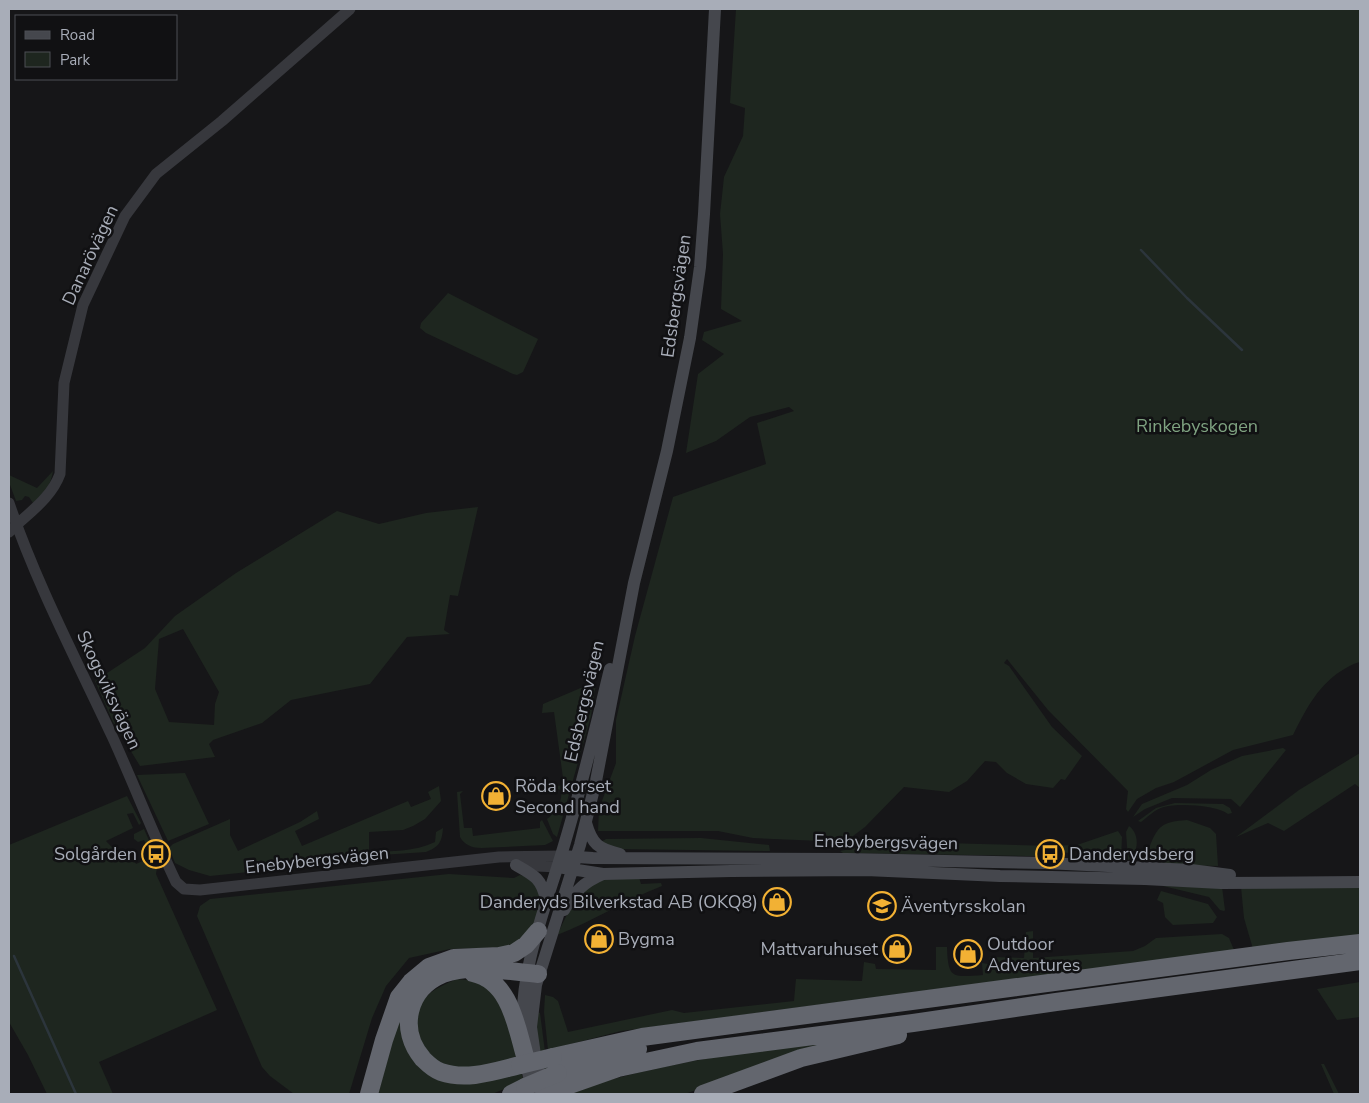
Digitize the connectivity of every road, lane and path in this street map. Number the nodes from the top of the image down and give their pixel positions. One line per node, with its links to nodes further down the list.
1 (350, 9): 4 (street, Danarövägen)
2 (715, 9): 5 (main road, Edsbergsvägen)
3 (9, 502): 4 (street, Skogsviksvägen)
4 (12, 528): 17 (street, Skogsviksvägen)
5 (634, 583): 6 (main road, Edsbergsvägen); 9 (main road, Edsbergsvägen)
6 (586, 823): 8 (main road); 11 (main road, Edsbergsvägen)
7 (679, 857): 8 (main road, Enebybergsvägen); 13 (main road, Enebybergsvägen); 14 (main road)
8 (636, 858): 11 (main road, Enebybergsvägen)
9 (559, 861): 10 (street, Enebybergsvägen); 11 (main road, Enebybergsvägen); 12 (street, Enebybergsvägen); 18 (main road, Edsbergsvägen)
10 (454, 862): 12 (street, Enebybergsvägen); 17 (street, Enebybergsvägen)
11 (574, 863): 15 (main road, Enebybergsvägen); 19 (main road, Edsbergsvägen)
12 (516, 865): 18 (main road)
13 (866, 865): 14 (main road, Enebybergsvägen); 16 (main road, Enebybergsvägen)
14 (679, 872): 15 (main road, Enebybergsvägen)
15 (603, 874): 19 (main road)
16 (1360, 882)
17 (184, 889)
18 (546, 903): 19 (main road, Edsbergsvägen)
19 (544, 935): 21 (highway); 24 (main road)
20 (1360, 943): 27 (highway)
21 (480, 957): 24 (highway); 29 (highway)
22 (1360, 961): 25 (highway)
23 (460, 970): 24 (highway); 26 (highway); 26 (highway)
24 (534, 970): 26 (main road); 30 (main road)
25 (1260, 976): 27 (highway); 31 (highway)
26 (522, 1060): 27 (highway, bridge); 28 (main road)
27 (558, 1072): 28 (highway, bridge); 30 (highway)
28 (523, 1092)
29 (369, 1094)
30 (544, 1094)
31 (702, 1094)

